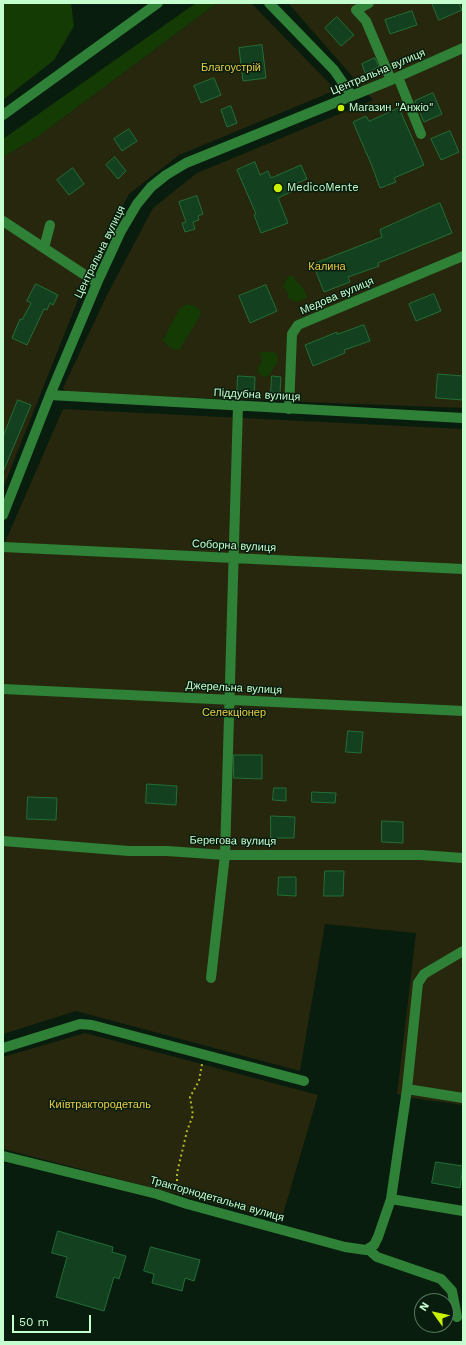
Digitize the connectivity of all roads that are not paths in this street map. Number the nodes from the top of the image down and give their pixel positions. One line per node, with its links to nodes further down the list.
1 (158, 3): 7 (street)
2 (269, 3): 6 (street)
3 (369, 3): 5 (street)
4 (463, 48): 5 (street, Центральна вулиця)
5 (394, 78): 6 (street, Центральна вулиця); 8 (street)
6 (352, 96): 13 (street, Центральна вулиця)
7 (3, 115)
8 (421, 134)
9 (3, 221): 11 (street)
10 (50, 225): 11 (street)
11 (44, 248): 13 (street)
12 (463, 256): 16 (street, Медова вулиця)
13 (97, 283): 14 (street, Центральна вулиця)
14 (50, 396): 15 (street, Піддубна вулиця); 18 (street, Центральна вулиця)
15 (238, 406): 16 (street, Піддубна вулиця); 20 (street)
16 (288, 408): 17 (street, Піддубна вулиця)
17 (463, 418)
18 (3, 515)
19 (3, 547): 20 (street, Соборна вулиця)
20 (234, 558): 21 (street, Соборна вулиця); 23 (street)
21 (463, 569)
22 (3, 689): 23 (street, Джерельна вулиця)
23 (229, 700): 24 (street, Джерельна вулиця); 26 (street)
24 (463, 711)
25 (3, 841): 26 (street, Берегова вулиця)
26 (225, 855): 27 (street, Берегова вулиця); 29 (street)
27 (463, 858)
28 (463, 951): 32 (street)
29 (211, 978)
30 (3, 1048): 31 (street)
31 (304, 1081)
32 (407, 1089): 33 (street); 35 (street)
33 (463, 1098)
34 (3, 1156): 37 (street, Тракторнодетальна вулиця)
35 (391, 1199): 36 (street); 37 (street)
36 (463, 1211)
37 (368, 1249): 38 (street)
38 (457, 1317)

